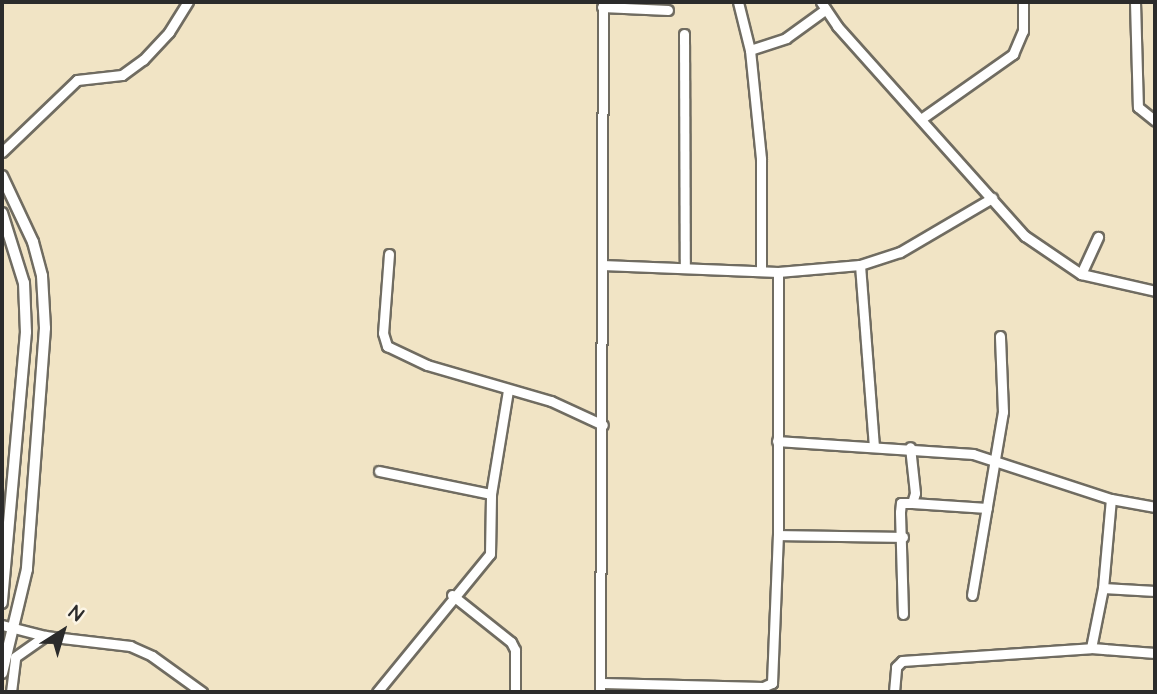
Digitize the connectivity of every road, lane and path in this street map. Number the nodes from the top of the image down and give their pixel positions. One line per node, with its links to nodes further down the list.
1 (188, 2): 12 (street)
2 (738, 2): 9 (street)
3 (1023, 2): 10 (street)
4 (1135, 2): 11 (street)
5 (603, 4): 7 (street); 18 (street)
6 (823, 6): 9 (street); 10 (street)
7 (668, 10)
8 (684, 34): 20 (street)
9 (750, 50): 21 (street)
10 (920, 120): 14 (street)
11 (1155, 121)
12 (2, 152)
13 (2, 176): 48 (main road)
14 (992, 198): 19 (street); 23 (street)
15 (2, 213): 38 (main road)
16 (1098, 237): 23 (street)
17 (389, 254): 26 (street)
18 (602, 265): 20 (street); 27 (street)
19 (860, 265): 22 (street); 29 (street)
20 (685, 266): 21 (street)
21 (761, 270): 22 (street)
22 (778, 272): 28 (street)
23 (1081, 274): 24 (street)
24 (1155, 291)
25 (1000, 336): 31 (street)
26 (508, 390): 27 (street); 33 (street)
27 (603, 425): 55 (street)
28 (777, 441): 29 (street); 39 (street)
29 (874, 446): 30 (street)
30 (909, 447): 31 (street); 35 (street)
31 (994, 462): 34 (street); 37 (street)
32 (379, 471): 33 (street)
33 (491, 494): 43 (street)
34 (1111, 499): 36 (street); 41 (street)
35 (912, 503): 37 (street); 40 (street)
36 (1155, 507)
37 (987, 508): 44 (street)
38 (5, 524): 45 (main road)
39 (778, 535): 40 (street); 55 (street)
40 (903, 537): 46 (street)
41 (1103, 588): 42 (street); 51 (street)
42 (1155, 591)
43 (452, 595): 58 (street); 59 (street)
44 (972, 595)
45 (2, 603)
46 (903, 614)
47 (2, 625): 48 (street)
48 (14, 626): 49 (street); 53 (main road)
49 (45, 636): 56 (street); 57 (street)
50 (2, 639): 53 (main road)
51 (1091, 648): 52 (street); 60 (street)
52 (1155, 653)
53 (6, 654): 54 (main road)
54 (2, 673)
55 (601, 688)
56 (11, 692)
57 (202, 692)
58 (377, 692)
59 (515, 692)
60 (894, 692)

